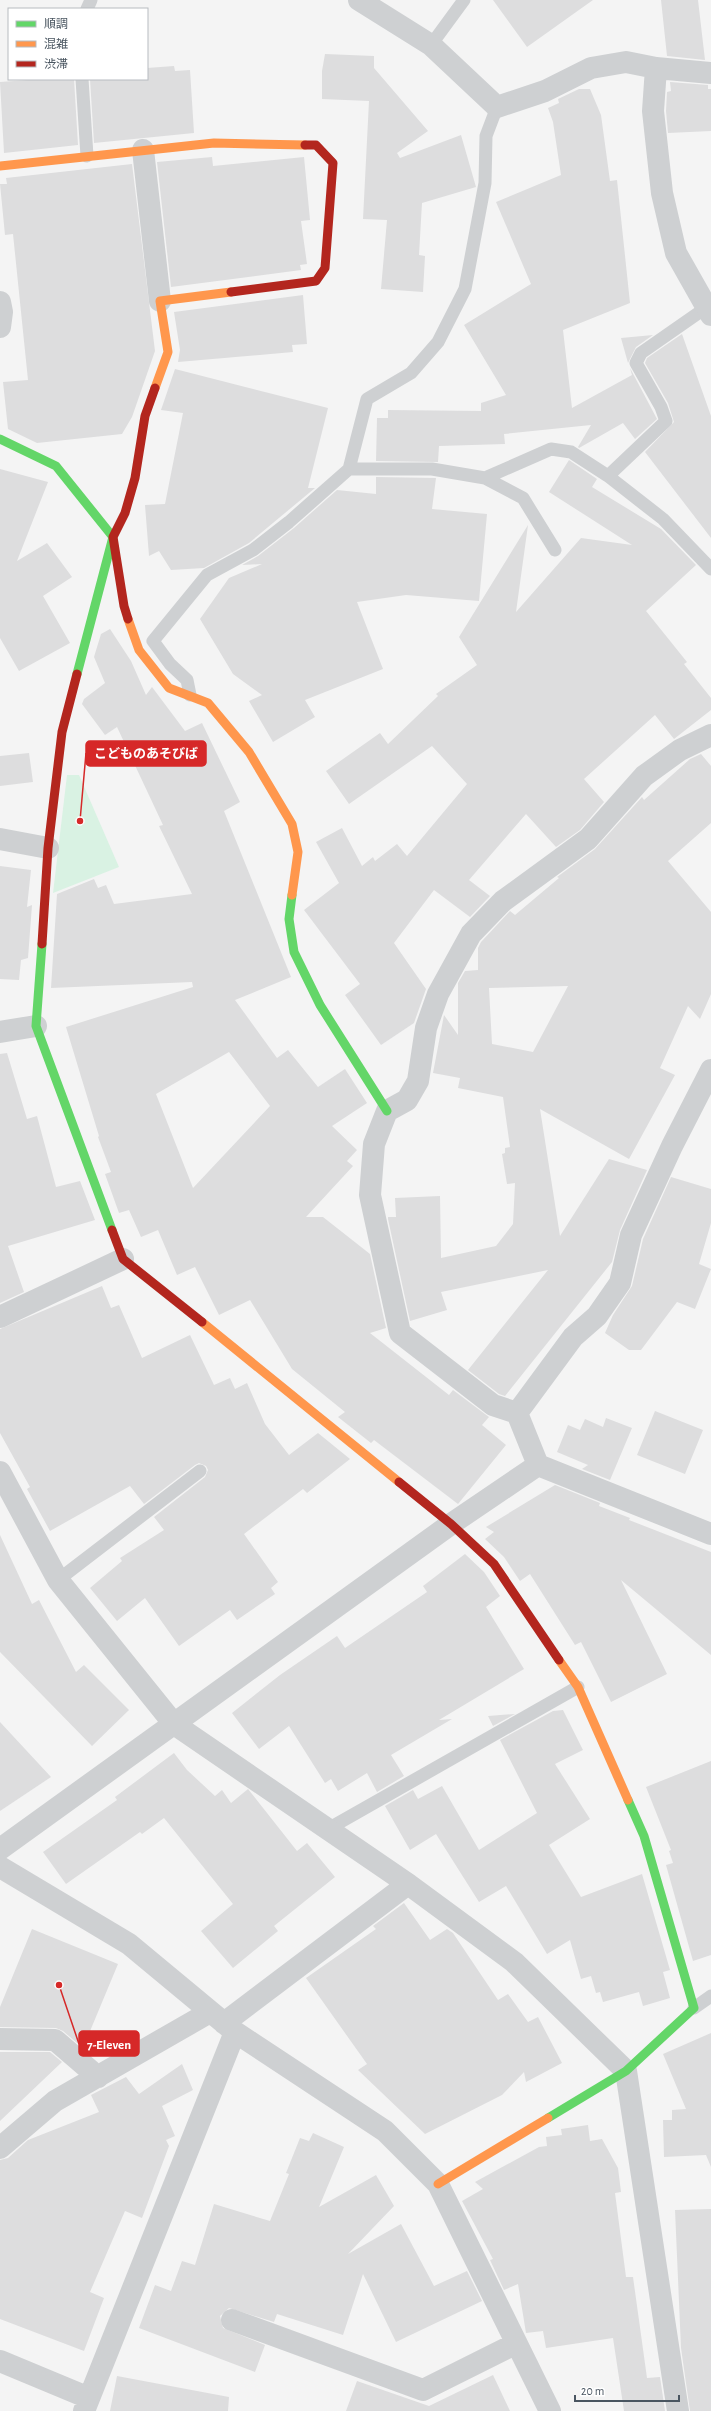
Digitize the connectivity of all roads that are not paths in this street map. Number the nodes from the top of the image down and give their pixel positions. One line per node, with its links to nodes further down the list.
1 (359, 0): 3 (street)
2 (464, 0): 3 (lane)
3 (431, 45): 7 (street)
4 (656, 68): 5 (street); 7 (street); 13 (street)
5 (711, 73)
6 (82, 80): 9 (lane)
7 (497, 107): 16 (lane)
8 (143, 150): 9 (street); 11 (street); 11 (street)
9 (87, 156): 10 (street)
10 (0, 166)
11 (160, 301): 19 (street)
12 (0, 302): 14 (street)
13 (709, 311): 17 (lane)
14 (0, 327)
15 (0, 440): 19 (street)
16 (349, 469): 18 (lane); 22 (lane)
17 (608, 476): 18 (lane); 21 (lane)
18 (485, 478): 20 (lane)
19 (113, 537): 22 (street); 25 (street)
20 (555, 550)
21 (711, 569)
22 (190, 695): 29 (street)
23 (711, 735): 29 (street)
24 (0, 839): 25 (street)
25 (48, 848): 26 (street)
26 (36, 1026): 27 (street); 30 (street)
27 (0, 1032)
28 (711, 1070): 32 (street)
29 (387, 1111): 32 (street)
30 (123, 1259): 31 (street); 36 (street)
31 (0, 1317)
32 (517, 1413): 33 (street)
33 (538, 1465): 36 (street); 37 (street)
34 (200, 1471): 38 (lane)
35 (0, 1472): 38 (street)
36 (451, 1524): 39 (street); 40 (street)
37 (711, 1534)
38 (58, 1580): 40 (street)
39 (578, 1687): 41 (lane); 46 (street)
40 (174, 1724): 41 (street); 42 (street)
41 (328, 1829): 44 (street)
42 (0, 1849)
43 (0, 1867): 47 (street)
44 (408, 1884): 47 (street); 49 (street)
45 (711, 1996): 46 (lane)
46 (694, 2008): 49 (street)
47 (223, 2023): 50 (street); 52 (street); 56 (street)
48 (0, 2038): 50 (street)
49 (626, 2071): 52 (street); 58 (street)
50 (98, 2076): 51 (street)
51 (0, 2148)
52 (438, 2184): 54 (street)
53 (232, 2320): 54 (street)
54 (515, 2344): 57 (street)
55 (0, 2361): 56 (street)
56 (86, 2404)
57 (550, 2411)
58 (678, 2411)

